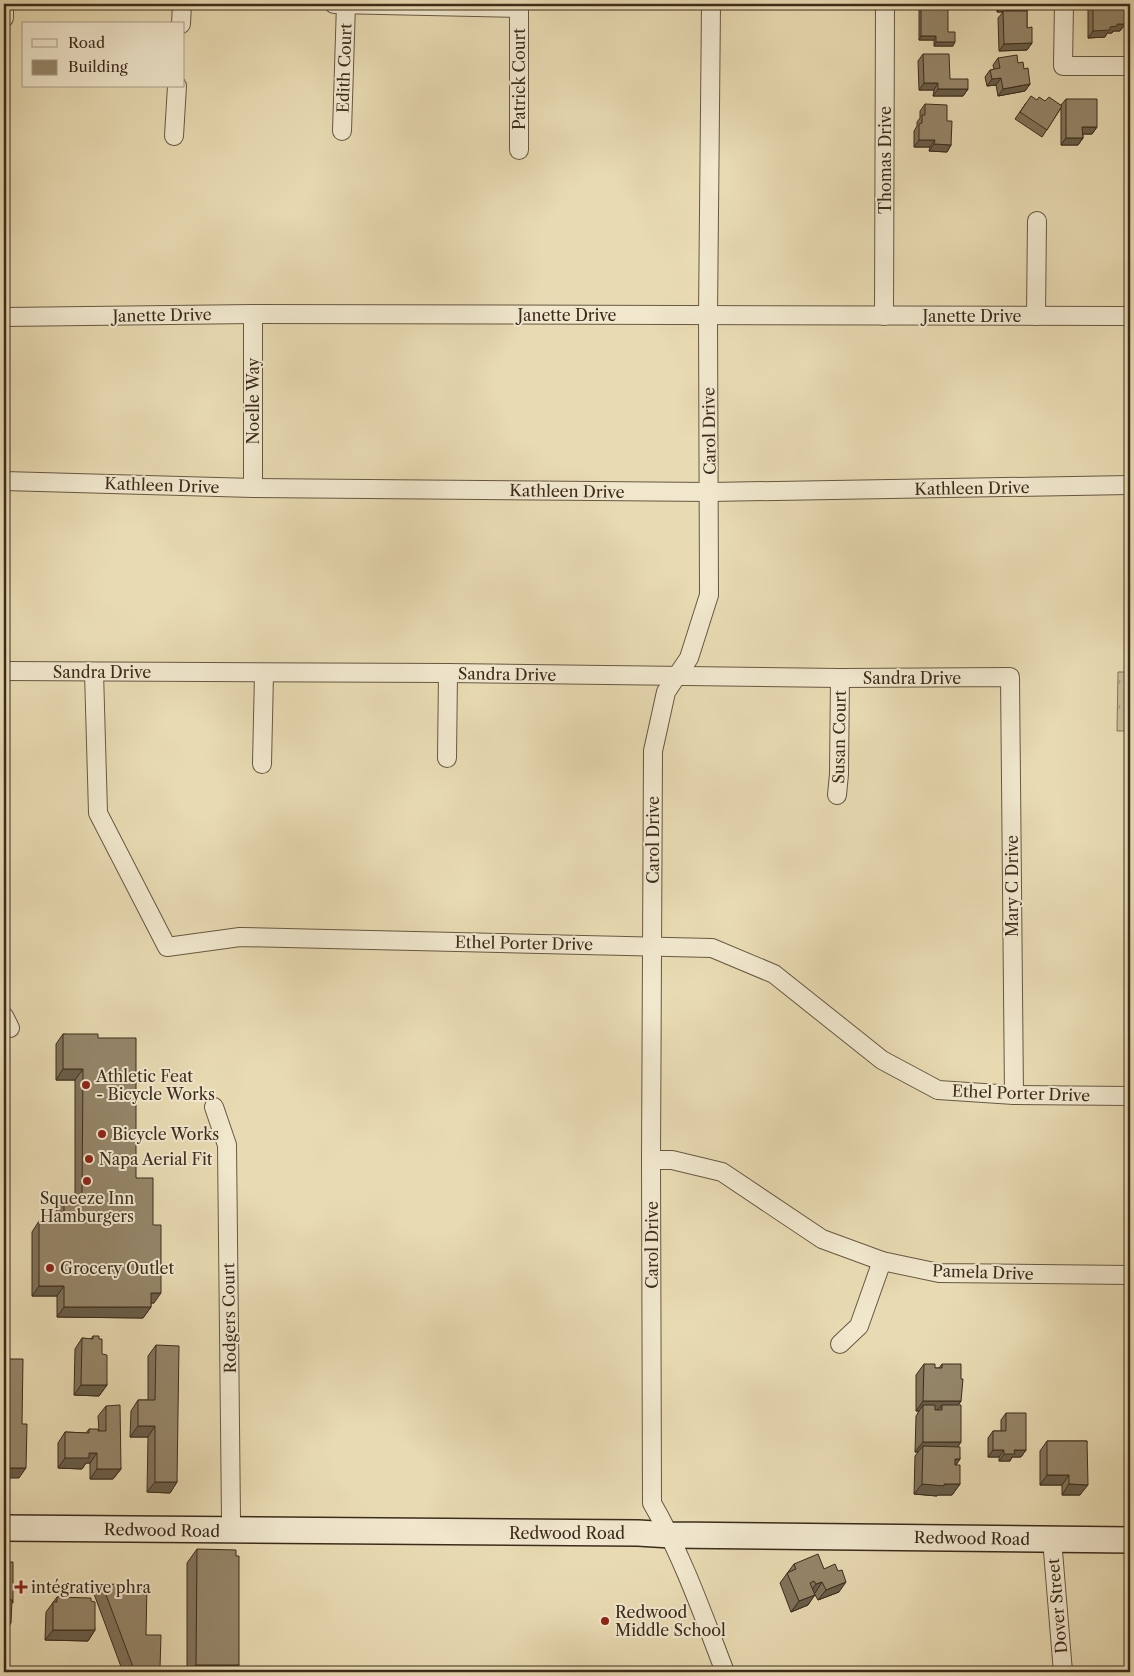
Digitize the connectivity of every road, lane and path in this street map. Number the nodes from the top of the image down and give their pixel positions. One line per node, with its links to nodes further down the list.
1 (4, 4): 9 (street)
2 (182, 4): 10 (street)
3 (334, 4): 4 (street)
4 (346, 4): 8 (street); 13 (street, Edith Court)
5 (711, 4): 18 (street, Carol Drive)
6 (886, 4): 19 (street, Thomas Drive)
7 (1064, 4): 11 (street)
8 (519, 6): 15 (street, Patrick Court)
9 (4, 18)
10 (181, 22)
11 (1130, 66)
12 (177, 88): 14 (street)
13 (342, 131)
14 (174, 136)
15 (519, 150)
16 (1037, 221): 20 (street)
17 (253, 314): 18 (street, Janette Drive); 22 (street, Janette Drive); 25 (street, Noelle Way)
18 (708, 316): 19 (street, Janette Drive); 26 (street, Carol Drive)
19 (884, 316): 20 (street, Janette Drive)
20 (1036, 316): 21 (street, Janette Drive)
21 (1130, 316)
22 (4, 317)
23 (4, 481): 25 (street, Kathleen Drive)
24 (1130, 485): 26 (street, Kathleen Drive)
25 (253, 488): 26 (street, Kathleen Drive)
26 (710, 492): 31 (street, Carol Drive)
27 (4, 671): 28 (street, Sandra Drive)
28 (94, 672): 29 (street, Sandra Drive); 37 (street, Ethel Porter Drive)
29 (264, 673): 30 (street, Sandra Drive); 35 (street)
30 (448, 674): 31 (street, Sandra Drive); 34 (street)
31 (676, 676): 33 (street, Sandra Drive); 37 (street, Carol Drive)
32 (1010, 677): 33 (street, Sandra Drive); 38 (street, Mary C Drive)
33 (840, 678): 36 (street, Susan Court)
34 (447, 758)
35 (262, 764)
36 (837, 796)
37 (653, 946): 38 (street, Ethel Porter Drive); 41 (street, Carol Drive)
38 (1014, 1095): 39 (street, Ethel Porter Drive)
39 (1130, 1096)
40 (214, 1107): 46 (street, Rodgers Court)
41 (652, 1160): 42 (street, Pamela Drive); 47 (street, Carol Drive)
42 (882, 1261): 43 (street, Pamela Drive); 44 (street)
43 (1130, 1275)
44 (840, 1344)
45 (4, 1528): 46 (main road, Redwood Road)
46 (230, 1530): 47 (main road, Redwood Road)
47 (671, 1535): 48 (main road, Redwood Road); 50 (street, Carol Drive)
48 (1052, 1539): 49 (main road, Redwood Road); 51 (street, Dover Street)
49 (1130, 1540)
50 (725, 1672)
51 (1063, 1672)

